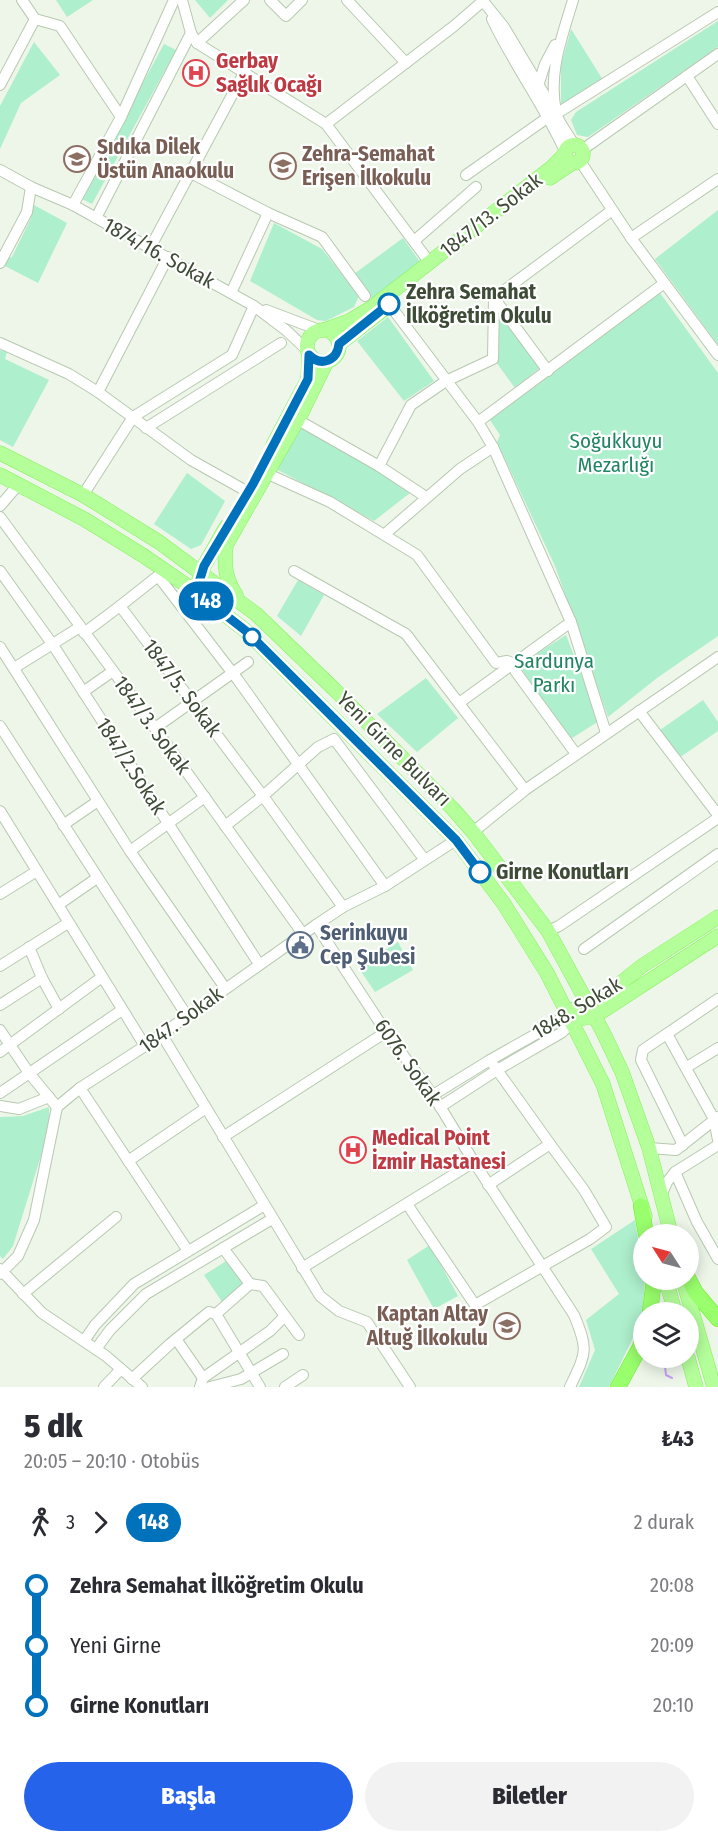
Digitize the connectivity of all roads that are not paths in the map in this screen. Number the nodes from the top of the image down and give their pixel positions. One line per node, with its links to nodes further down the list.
1 (22, 0): 11 (street)
2 (174, 0): 22 (street)
3 (182, 0): 13 (street)
4 (244, 0): 13 (street)
5 (270, 0): 6 (street)
6 (302, 0)
7 (347, 0): 15 (street)
8 (573, 0): 12 (street)
9 (483, 1): 15 (street); 18 (street); 20 (street)
10 (718, 12): 21 (street)
11 (35, 19): 19 (street); 22 (street)
12 (562, 31): 18 (street); 21 (street)
13 (194, 38): 16 (street); 35 (street)
14 (718, 54): 17 (street)
15 (406, 63): 23 (street)
16 (246, 71): 23 (street); 27 (street)
17 (687, 76): 24 (street); 25 (street)
18 (539, 84): 20 (street); 21 (street)
19 (0, 85)
20 (535, 96): 21 (street)
21 (552, 116): 25 (street); 28 (street)
22 (122, 117): 32 (street)
23 (326, 124): 37 (street)
24 (718, 124)
25 (573, 154): 33 (street); 40 (main road, 1847/13. Sokak); 46 (main road, 1847/13. Sokak)
26 (0, 170): 30 (street, 1874/16. Sokak)
27 (191, 172): 34 (street); 38 (street)
28 (466, 175)
29 (718, 179): 36 (street)
30 (31, 187): 32 (street, 1874/16. Sokak); 41 (street)
31 (476, 187): 37 (street)
32 (73, 205): 35 (street, 1874/16. Sokak)
33 (611, 210): 36 (street); 45 (street)
34 (268, 213): 43 (street); 44 (street)
35 (96, 218): 38 (street, 1874/16. Sokak)
36 (631, 238): 42 (street)
37 (414, 241): 40 (street)
38 (150, 248): 39 (street, 1874/16. Sokak)
39 (168, 257): 43 (street, 1874/16. Sokak); 57 (street)
40 (430, 263): 48 (main road, 1847/13. Sokak)
41 (0, 264)
42 (663, 284): 53 (street); 55 (street)
43 (231, 293): 47 (street, 1874/16. Sokak)
44 (365, 296)
45 (494, 298): 55 (street); 56 (street)
46 (389, 304): 51 (main road, 1847/13. Sokak); 56 (street)
47 (255, 306): 48 (street); 52 (street, 1874/16. Sokak); 58 (street)
48 (322, 330): 51 (main road); 52 (main road)
49 (281, 343): 61 (street)
50 (0, 344): 57 (street)
51 (339, 344): 54 (main road)
52 (308, 353): 54 (main road); 68 (main road)
53 (718, 355)
54 (327, 361): 59 (main road)
55 (548, 371): 60 (street)
56 (446, 381): 60 (street); 64 (street)
57 (98, 392): 58 (street)
58 (133, 417): 61 (street); 69 (street)
59 (298, 420): 64 (street); 65 (main road)
60 (478, 422): 62 (street)
61 (146, 428): 68 (street)
62 (493, 447): 70 (street); 83 (street)
63 (0, 453): 69 (main road, Yeni Girne Bulvarı)
64 (379, 466): 70 (street)
65 (268, 474): 74 (street); 75 (main road)
66 (0, 475): 67 (main road, Yeni Girne Bulvarı)
67 (18, 485): 71 (street); 80 (main road, Yeni Girne Bulvarı)
68 (248, 492): 73 (main road)
69 (82, 495): 76 (main road, Yeni Girne Bulvarı)
70 (426, 497): 74 (street)
71 (0, 506)
72 (0, 517): 84 (street, 1847/3. Sokak)
73 (231, 519): 76 (main road); 79 (main road)
74 (385, 534): 89 (street)
75 (226, 545): 79 (main road); 81 (main road)
76 (177, 554): 79 (main road, Yeni Girne Bulvarı)
77 (0, 571): 85 (street, 1847/2.Sokak)
78 (294, 572): 95 (street)
79 (204, 574): 80 (main road); 81 (main road, Yeni Girne Bulvarı)
80 (196, 592): 112 (main road, Yeni Girne Bulvarı)
81 (240, 602): 111 (main road, Yeni Girne Bulvarı)
82 (120, 606): 84 (street); 92 (street); 94 (street, 1847/5. Sokak)
83 (571, 622): 89 (street); 99 (street)
84 (82, 630): 85 (street); 91 (street, 1847/3. Sokak)
85 (53, 645): 90 (street); 93 (street, 1847/2.Sokak)
86 (0, 647): 90 (street)
87 (718, 657): 96 (street)
88 (248, 662): 92 (street)
89 (512, 663): 95 (street); 100 (street)
90 (14, 668): 105 (street)
91 (113, 671): 93 (street); 98 (street, 1847/3. Sokak)
92 (232, 672): 94 (street); 101 (street)
93 (83, 692): 107 (street, 1847/2.Sokak)
94 (193, 702): 98 (street); 103 (street, 1847/5. Sokak)
95 (459, 703): 102 (street)
96 (639, 711): 99 (street); 108 (street)
97 (0, 726): 109 (street)
98 (155, 728): 104 (street, 1847/3. Sokak)
99 (606, 733): 100 (street)
100 (576, 754): 102 (street)
101 (298, 765): 103 (street); 115 (street); 118 (street)
102 (525, 790): 111 (street)
103 (263, 796): 110 (street); 121 (street, 1847/5. Sokak)
104 (205, 797): 107 (street); 110 (street, 1847/3. Sokak)
105 (98, 801): 109 (street); 113 (street)
106 (1, 816): 116 (street)
107 (168, 822): 113 (street); 130 (street, 1847/2.Sokak)
108 (716, 822): 125 (street)
109 (63, 825): 117 (street)
110 (225, 826): 126 (street, 1847/3. Sokak)
111 (472, 832): 125 (main road, Yeni Girne Bulvarı)
112 (456, 840): 115 (street, 1847. Sokak); 142 (main road, Yeni Girne Bulvarı)
113 (130, 851): 134 (street)
114 (718, 854): 129 (street)
115 (424, 859): 118 (street, 1847. Sokak)
116 (37, 871): 119 (street); 120 (street)
117 (97, 878): 120 (street); 140 (street)
118 (385, 886): 121 (street, 1847. Sokak)
119 (0, 894)
120 (58, 905): 123 (street)
121 (343, 907): 124 (street, 1847. Sokak)
122 (718, 917): 136 (main road, 1848. Sokak)
123 (68, 922): 128 (street); 132 (street)
124 (316, 925): 126 (street, 1847. Sokak); 144 (street, 6076. Sokak)
125 (548, 931): 136 (main road, Yeni Girne Bulvarı)
126 (303, 934): 130 (street, 1847. Sokak)
127 (718, 936): 141 (main road, 1848. Sokak)
128 (29, 947): 131 (street); 133 (street)
129 (584, 949)
130 (259, 964): 134 (street, 1847. Sokak)
131 (0, 966)
132 (102, 977): 138 (street); 139 (street)
133 (42, 978): 137 (street); 138 (street)
134 (225, 988): 140 (street, 1847. Sokak)
135 (718, 999): 145 (street)
136 (586, 1000): 141 (main road, Yeni Girne Bulvarı); 142 (main road, 1848. Sokak)
137 (0, 1005)
138 (59, 1009): 147 (street)
139 (122, 1010): 148 (street); 154 (street)
140 (187, 1016): 146 (street, 1847. Sokak)
141 (595, 1016): 142 (main road, 1848. Sokak); 169 (main road, Yeni Girne Bulvarı)
142 (569, 1018): 151 (street, 1848. Sokak); 153 (street, 1848. Sokak); 177 (main road, Yeni Girne Bulvarı)
143 (0, 1030): 147 (street)
144 (386, 1032): 157 (street, 6076. Sokak); 164 (street)
145 (667, 1034): 152 (street); 167 (street)
146 (162, 1035): 148 (street, 1847. Sokak); 162 (street)
147 (11, 1045): 150 (street); 154 (street)
148 (145, 1046): 155 (street, 1847. Sokak)
149 (718, 1048): 152 (street)
150 (0, 1052)
151 (490, 1060): 153 (street); 157 (street, 1848. Sokak)
152 (687, 1067): 163 (street)
153 (497, 1070): 161 (street, 1848. Sokak); 166 (street)
154 (29, 1072): 156 (street); 158 (street)
155 (80, 1088): 160 (street, 1847. Sokak); 170 (street)
156 (0, 1093)
157 (433, 1095): 161 (street, 6076. Sokak)
158 (49, 1097): 159 (street); 160 (street)
159 (0, 1106)
160 (57, 1107): 188 (street)
161 (440, 1107): 171 (street, 6076. Sokak)
162 (206, 1108): 164 (street); 170 (street)
163 (716, 1118): 165 (street); 167 (street)
164 (223, 1137): 176 (street)
165 (718, 1140)
166 (550, 1144): 173 (street); 186 (street)
167 (683, 1145): 169 (street)
168 (718, 1145): 172 (street)
169 (649, 1148): 174 (main road, Yeni Girne Bulvarı)
170 (129, 1161): 184 (street)
171 (474, 1162): 173 (street, 6076. Sokak); 175 (street)
172 (675, 1172): 174 (street); 185 (street)
173 (488, 1185): 186 (street, 6076. Sokak)
174 (661, 1196): 182 (main road, Yeni Girne Bulvarı)
175 (406, 1204): 186 (street); 187 (street)
176 (263, 1206): 179 (street); 184 (street)
177 (642, 1206): 180 (highway); 181 (main road, Yeni Girne Bulvarı)
178 (116, 1217): 192 (street)
179 (272, 1219): 183 (street); 187 (street)
180 (645, 1224)
181 (649, 1224)
182 (668, 1224)
183 (223, 1248): 189 (street); 199 (street)
184 (188, 1251): 198 (street)
185 (718, 1259)
186 (541, 1266): 214 (street, 6076. Sokak)
187 (302, 1268): 209 (street)
188 (1, 1272): 192 (street)
189 (250, 1284): 193 (street); 194 (street)
190 (686, 1290): 217 (main road)
191 (694, 1290): 195 (highway)
192 (23, 1294): 198 (street)
193 (216, 1314): 197 (street); 200 (street)
194 (285, 1316): 196 (street); 200 (street)
195 (718, 1318)
196 (299, 1335)
197 (176, 1339): 207 (street); 208 (street)
198 (84, 1341): 199 (street)
199 (96, 1349): 204 (street)
200 (238, 1353): 205 (street); 208 (street)
201 (283, 1354): 205 (street)
202 (633, 1360): 215 (highway)
203 (690, 1368): 216 (main road)
204 (121, 1369): 207 (street); 210 (street)
205 (251, 1373): 208 (street); 212 (street)
206 (303, 1375): 213 (street)
207 (132, 1379): 211 (street)
208 (204, 1384)
209 (407, 1386)
210 (104, 1387)
211 (142, 1387)
212 (260, 1387)
213 (285, 1387)
214 (570, 1387)
215 (618, 1387)
216 (696, 1387)
217 (714, 1387)

